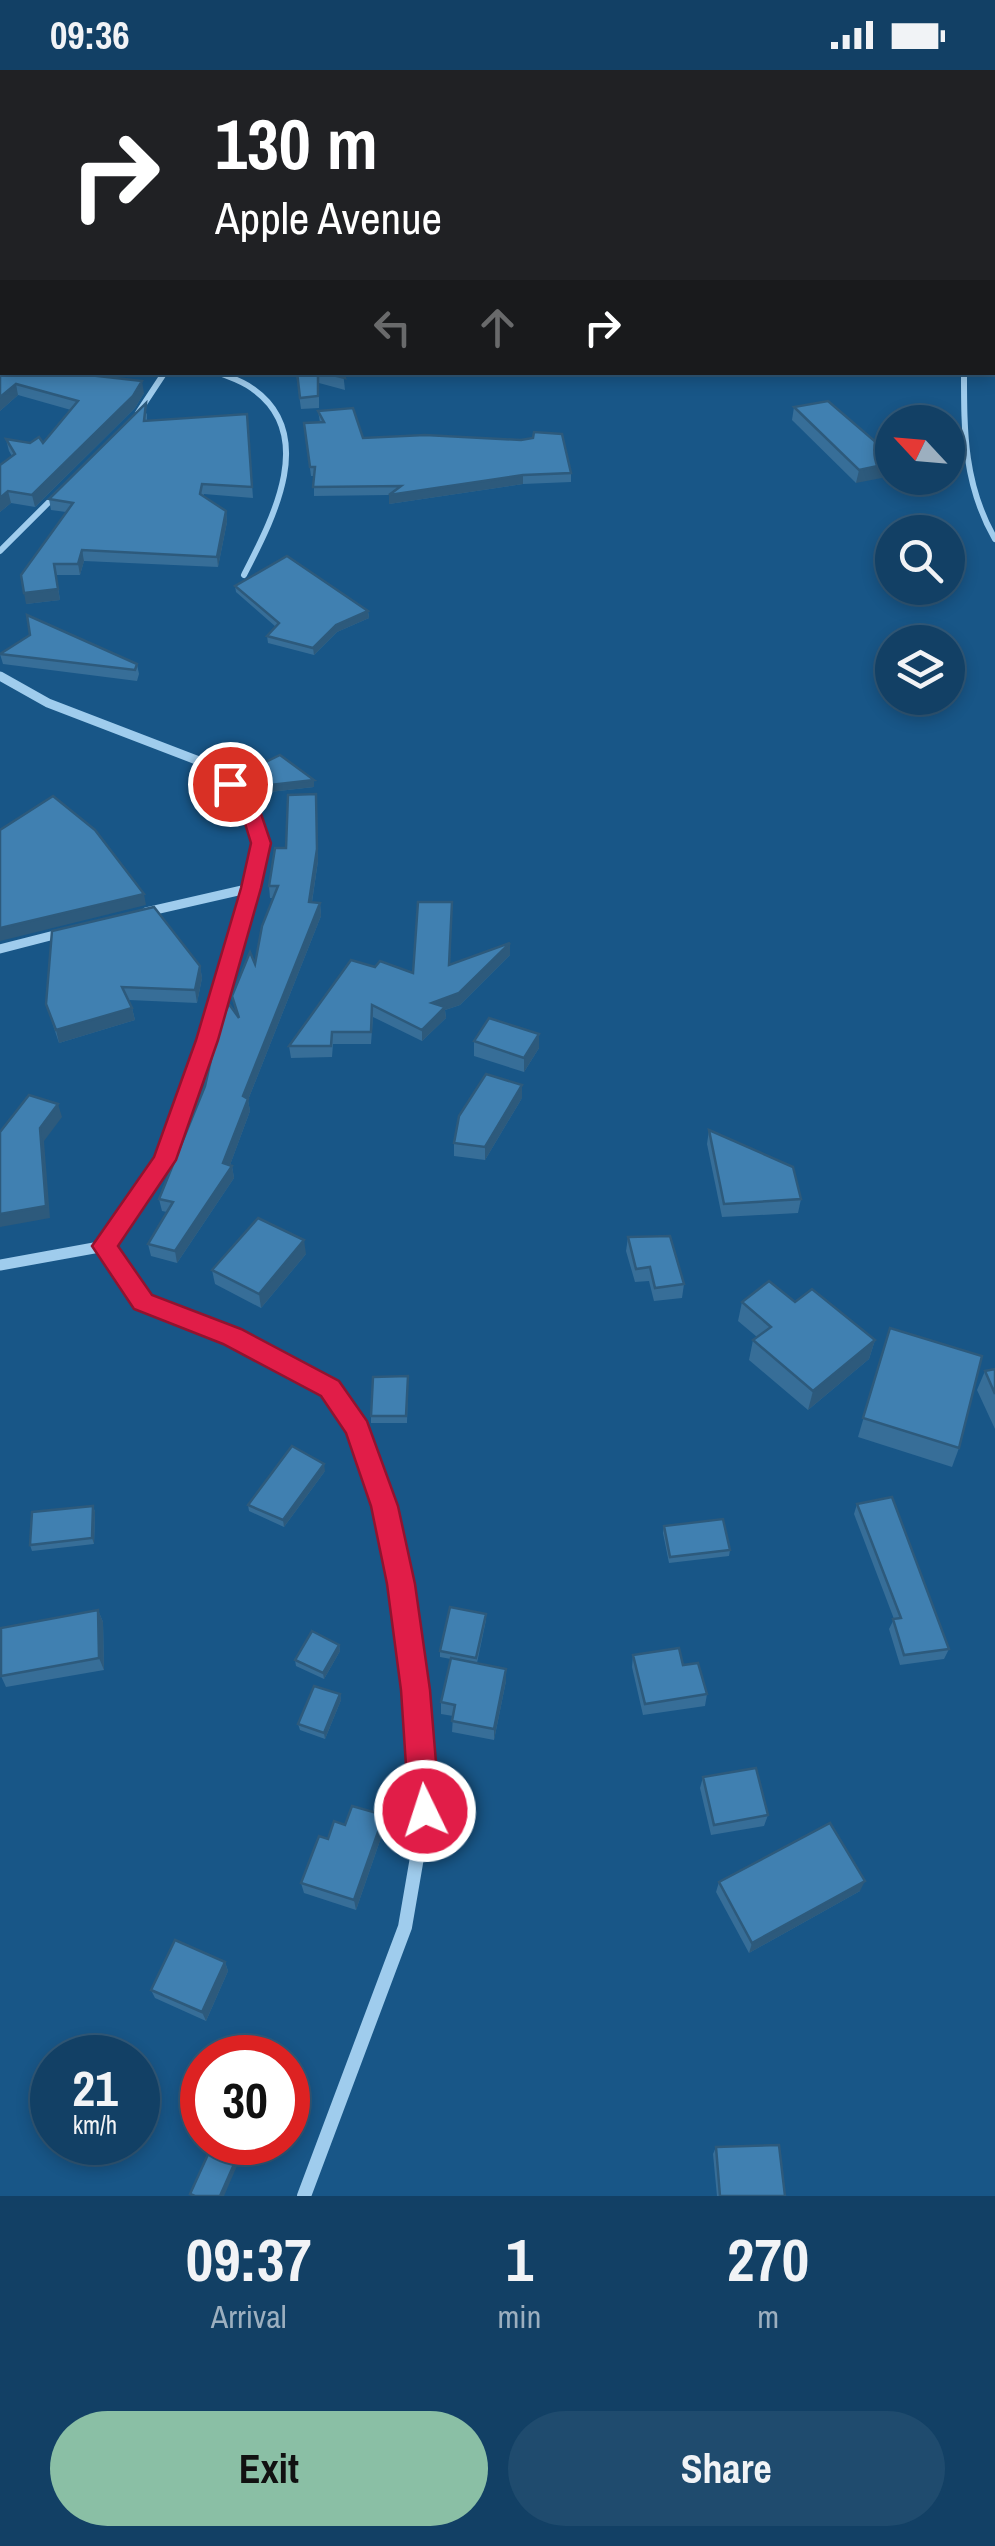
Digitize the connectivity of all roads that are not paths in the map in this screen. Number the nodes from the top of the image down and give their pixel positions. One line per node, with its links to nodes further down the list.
1 (164, 375): 4 (street)
2 (225, 375): 8 (street)
3 (964, 375): 6 (street)
4 (128, 424)
5 (66, 486): 7 (street)
6 (995, 539)
7 (0, 551)
8 (244, 575)
9 (0, 676): 10 (street)
10 (251, 888): 11 (street); 14 (street)
11 (125, 918)
12 (72, 930): 13 (street)
13 (0, 949)
14 (104, 1246): 15 (street); 16 (street)
15 (0, 1265)
16 (304, 2196)

